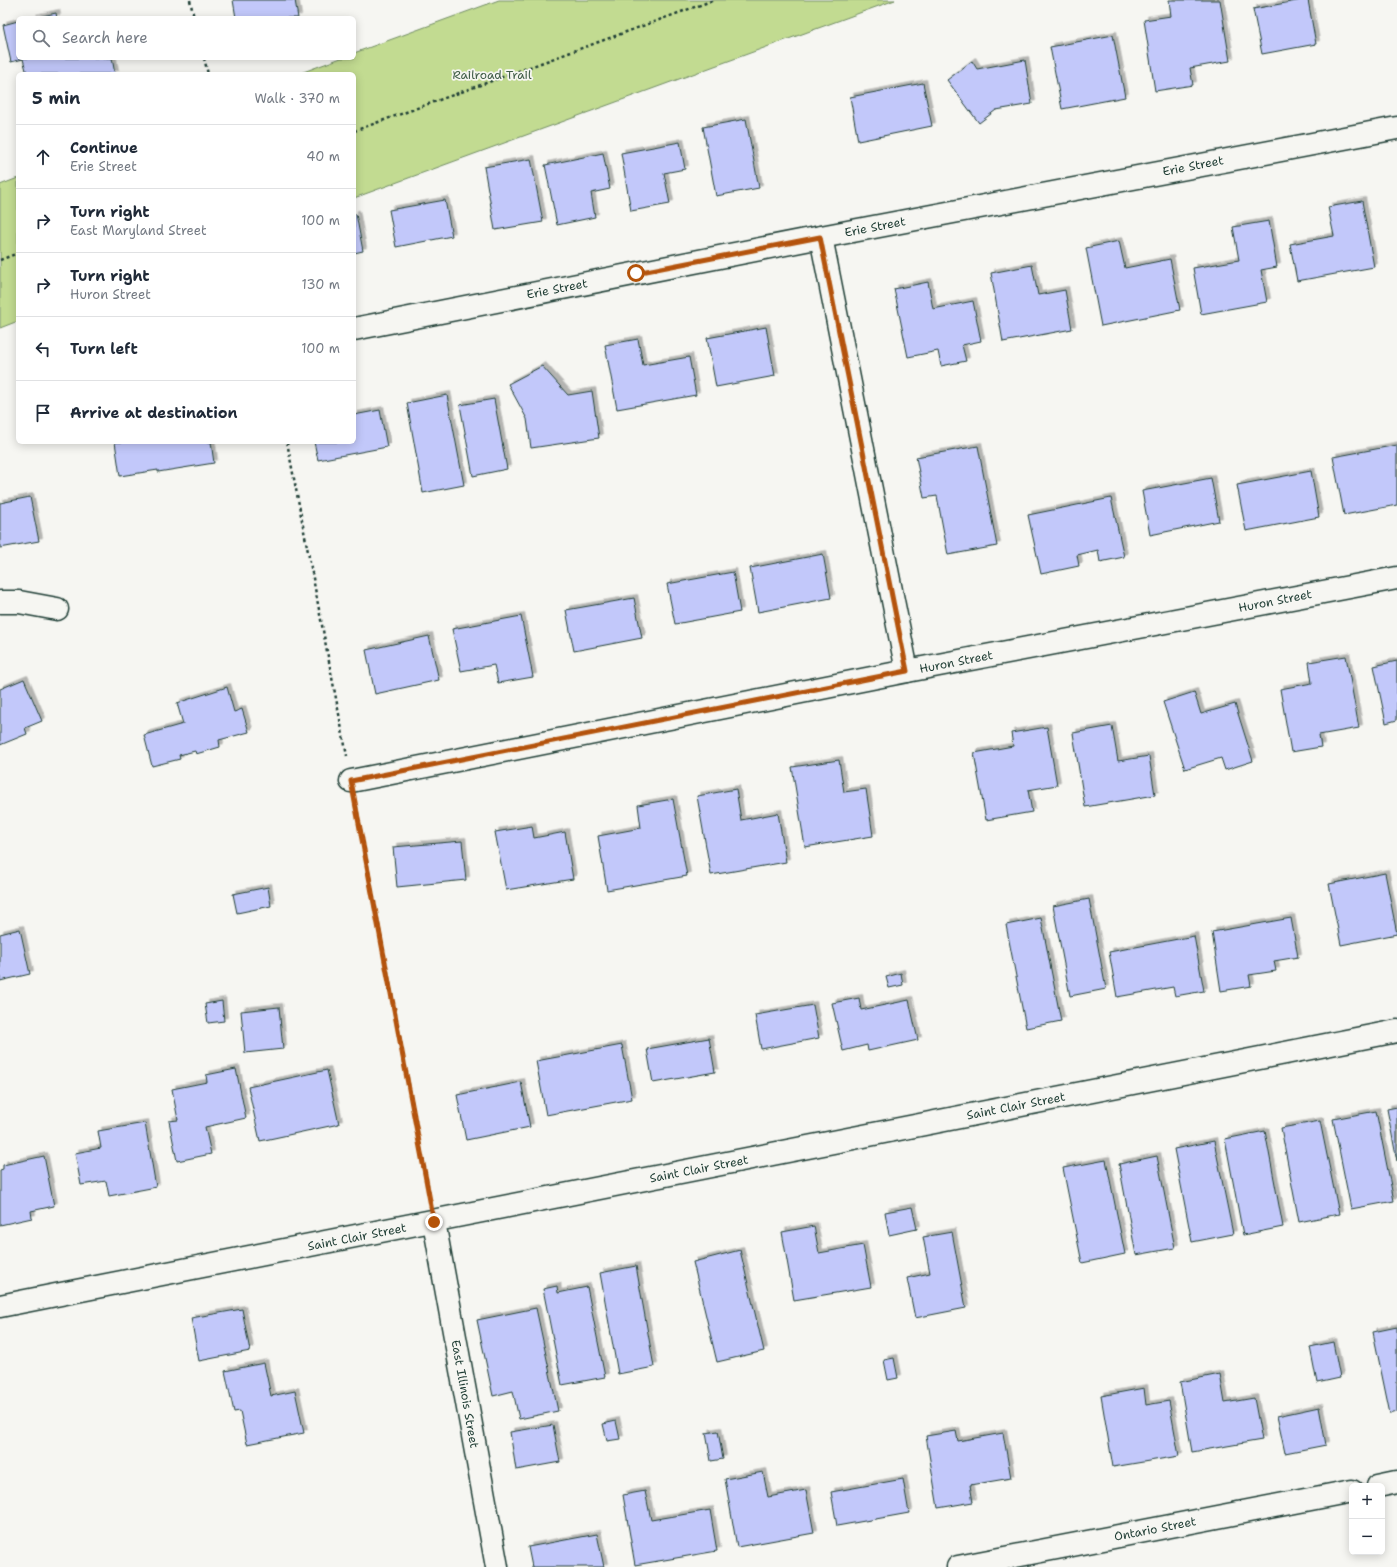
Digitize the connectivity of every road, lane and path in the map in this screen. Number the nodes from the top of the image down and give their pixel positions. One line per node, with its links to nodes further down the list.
1 (190, 0): 3 (path)
2 (714, 0): 7 (path)
3 (194, 16)
4 (204, 60): 5 (path)
5 (208, 72)
6 (1397, 128): 8 (street, Erie Street)
7 (356, 130)
8 (820, 237): 11 (street, Erie Street); 16 (street)
9 (16, 254): 10 (path)
10 (0, 260)
11 (356, 329)
12 (287, 444): 17 (path)
13 (1397, 578): 16 (street, Huron Street)
14 (0, 602): 15 (street)
15 (57, 609)
16 (907, 671): 17 (street, Huron Street)
17 (351, 781): 19 (path)
18 (1397, 1031): 19 (street, Saint Clair Street)
19 (434, 1222): 20 (street, Saint Clair Street); 24 (street, East Illinois Street)
20 (0, 1306)
21 (1397, 1482): 22 (street)
22 (1385, 1485)
23 (1349, 1492): 25 (street, Ontario Street)
24 (497, 1567)
25 (958, 1567)

